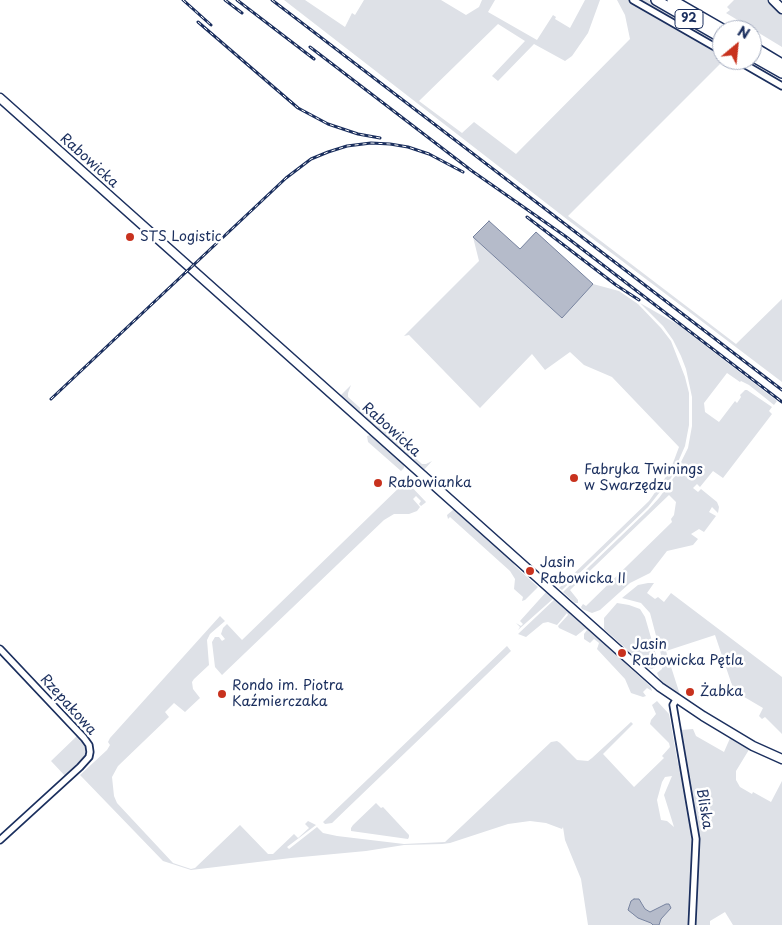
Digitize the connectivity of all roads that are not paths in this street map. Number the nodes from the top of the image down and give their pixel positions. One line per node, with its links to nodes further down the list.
1 (633, 0): 8 (street)
2 (656, 0): 7 (main road, 92)
3 (672, 0): 6 (main road, 92)
4 (773, 0): 5 (street)
5 (782, 9)
6 (712, 23)
7 (712, 32)
8 (712, 45)
9 (762, 52): 11 (main road)
10 (762, 62): 13 (main road)
11 (780, 62)
12 (754, 70): 14 (street)
13 (782, 73)
14 (782, 86)
15 (0, 98): 17 (street, Rabowicka)
16 (0, 649): 19 (street, Rzepakowa)
17 (676, 700): 18 (street, Rabowicka); 20 (street, Bliska)
18 (782, 759)
19 (0, 840)
20 (692, 925)

